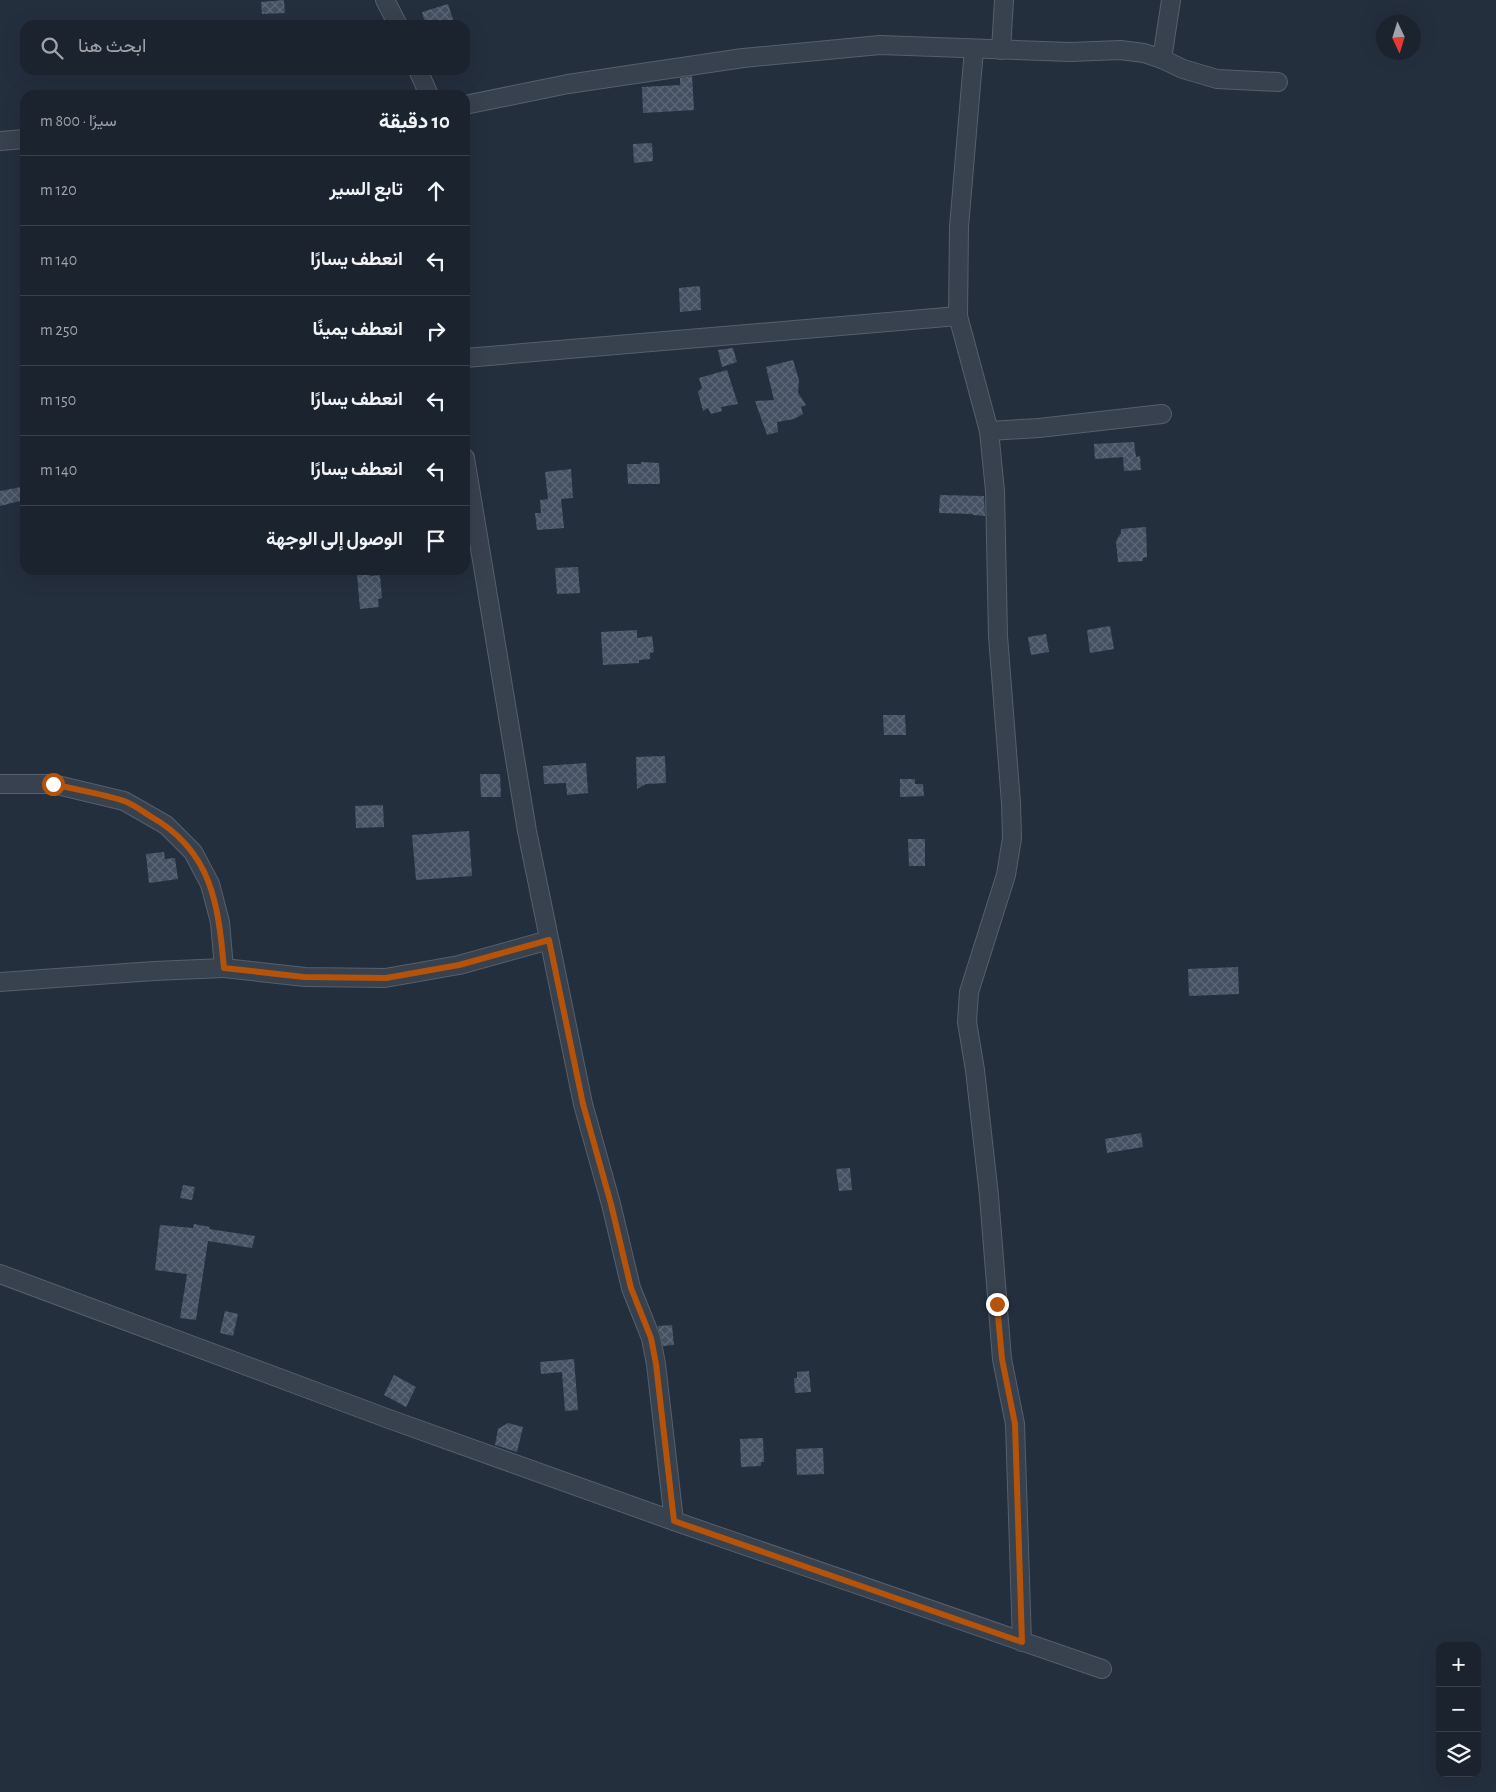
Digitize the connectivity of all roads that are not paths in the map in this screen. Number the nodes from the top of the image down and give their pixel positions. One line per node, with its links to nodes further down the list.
1 (385, 0): 4 (street)
2 (1004, 0): 6 (street)
3 (1171, 0): 7 (street)
4 (395, 20)
5 (974, 49): 6 (street); 11 (street); 14 (street)
6 (1000, 50): 7 (street)
7 (1162, 59): 9 (street)
8 (420, 75): 10 (street)
9 (1278, 82)
10 (427, 90)
11 (470, 104)
12 (20, 139): 13 (street)
13 (0, 141)
14 (958, 316): 15 (street); 17 (street)
15 (470, 358)
16 (1162, 414): 17 (street)
17 (988, 431): 25 (street)
18 (470, 488): 20 (street)
19 (0, 784): 21 (street)
20 (549, 940): 21 (street); 24 (street)
21 (224, 968): 22 (street)
22 (0, 982)
23 (0, 1274): 24 (street)
24 (674, 1521): 25 (street)
25 (1022, 1642): 26 (street)
26 (1102, 1669)

